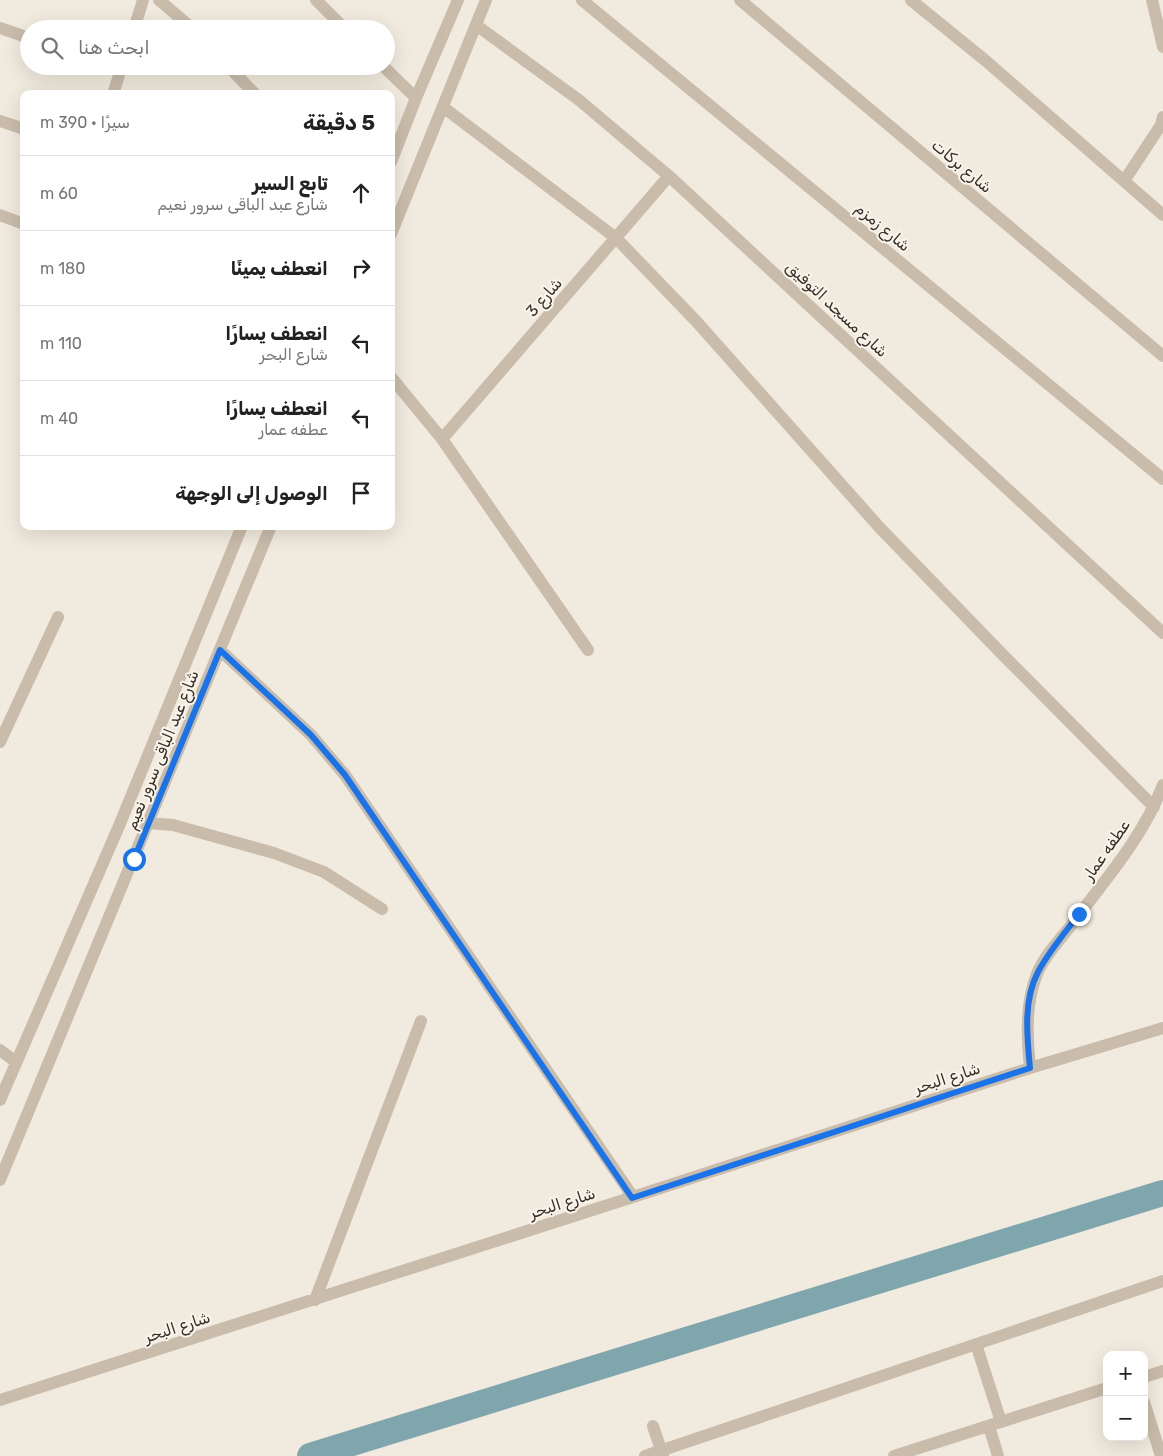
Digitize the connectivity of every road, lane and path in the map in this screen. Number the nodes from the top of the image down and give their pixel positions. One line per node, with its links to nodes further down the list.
1 (144, 0): 10 (street)
2 (159, 0): 11 (street)
3 (316, 0): 12 (street)
4 (458, 0): 22 (street)
5 (486, 0): 13 (street)
6 (582, 0): 38 (street, شارع زمزم)
7 (740, 0): 35 (street, شارع بركات)
8 (910, 0): 29 (street)
9 (1152, 0): 16 (street)
10 (137, 20)
11 (182, 20)
12 (336, 20)
13 (476, 25): 23 (street); 28 (street, شارع مسجد التوفيق)
14 (0, 28): 15 (street)
15 (20, 35)
16 (1163, 47)
17 (119, 75): 20 (street)
18 (237, 75): 21 (street)
19 (392, 75): 22 (street)
20 (114, 90)
21 (251, 90)
22 (416, 98): 27 (street)
23 (442, 107): 30 (street); 34 (street)
24 (1163, 117): 29 (street)
25 (0, 120): 26 (street)
26 (20, 128)
27 (395, 152)
28 (669, 176): 34 (street, شارع 3); 42 (street, شارع مسجد التوفيق)
29 (1124, 181): 32 (street)
30 (395, 211)
31 (0, 215): 33 (street)
32 (1163, 215)
33 (20, 222)
34 (616, 238): 37 (street, شارع 3); 47 (street)
35 (1163, 356)
36 (395, 382): 37 (street)
37 (442, 439): 44 (street)
38 (1163, 479)
39 (240, 530): 53 (street, شارع عبد الباقى سرور نعيم)
40 (270, 530): 43 (street, شارع عبد الباقى سرور نعيم)
41 (58, 616): 45 (street)
42 (1163, 633)
43 (220, 650): 48 (street, شارع عبد الباقى سرور نعيم); 57 (street)
44 (588, 650)
45 (0, 742)
46 (1163, 785): 47 (street, عطفه عمار)
47 (1154, 807): 54 (street, عطفه عمار)
48 (150, 823): 49 (street); 56 (street, شارع عبد الباقى سرور نعيم)
49 (382, 909)
50 (422, 1021): 59 (street)
51 (1163, 1028): 54 (street, شارع البحر)
52 (0, 1050): 53 (street)
53 (16, 1062): 55 (street, شارع عبد الباقى سرور نعيم)
54 (1030, 1068): 57 (street, شارع البحر)
55 (0, 1100)
56 (0, 1180)
57 (632, 1198): 59 (street, شارع البحر)
58 (1163, 1281): 60 (street)
59 (315, 1300): 64 (street, شارع البحر)
60 (976, 1344): 66 (street); 68 (street)
61 (1163, 1371): 62 (street)
62 (1148, 1375)
63 (1103, 1389): 66 (street)
64 (0, 1400)
65 (1148, 1416): 72 (street)
66 (995, 1424): 70 (street); 71 (street)
67 (653, 1426): 68 (street)
68 (662, 1453): 69 (street)
69 (646, 1456)
70 (894, 1456)
71 (998, 1456)
72 (1160, 1456)

